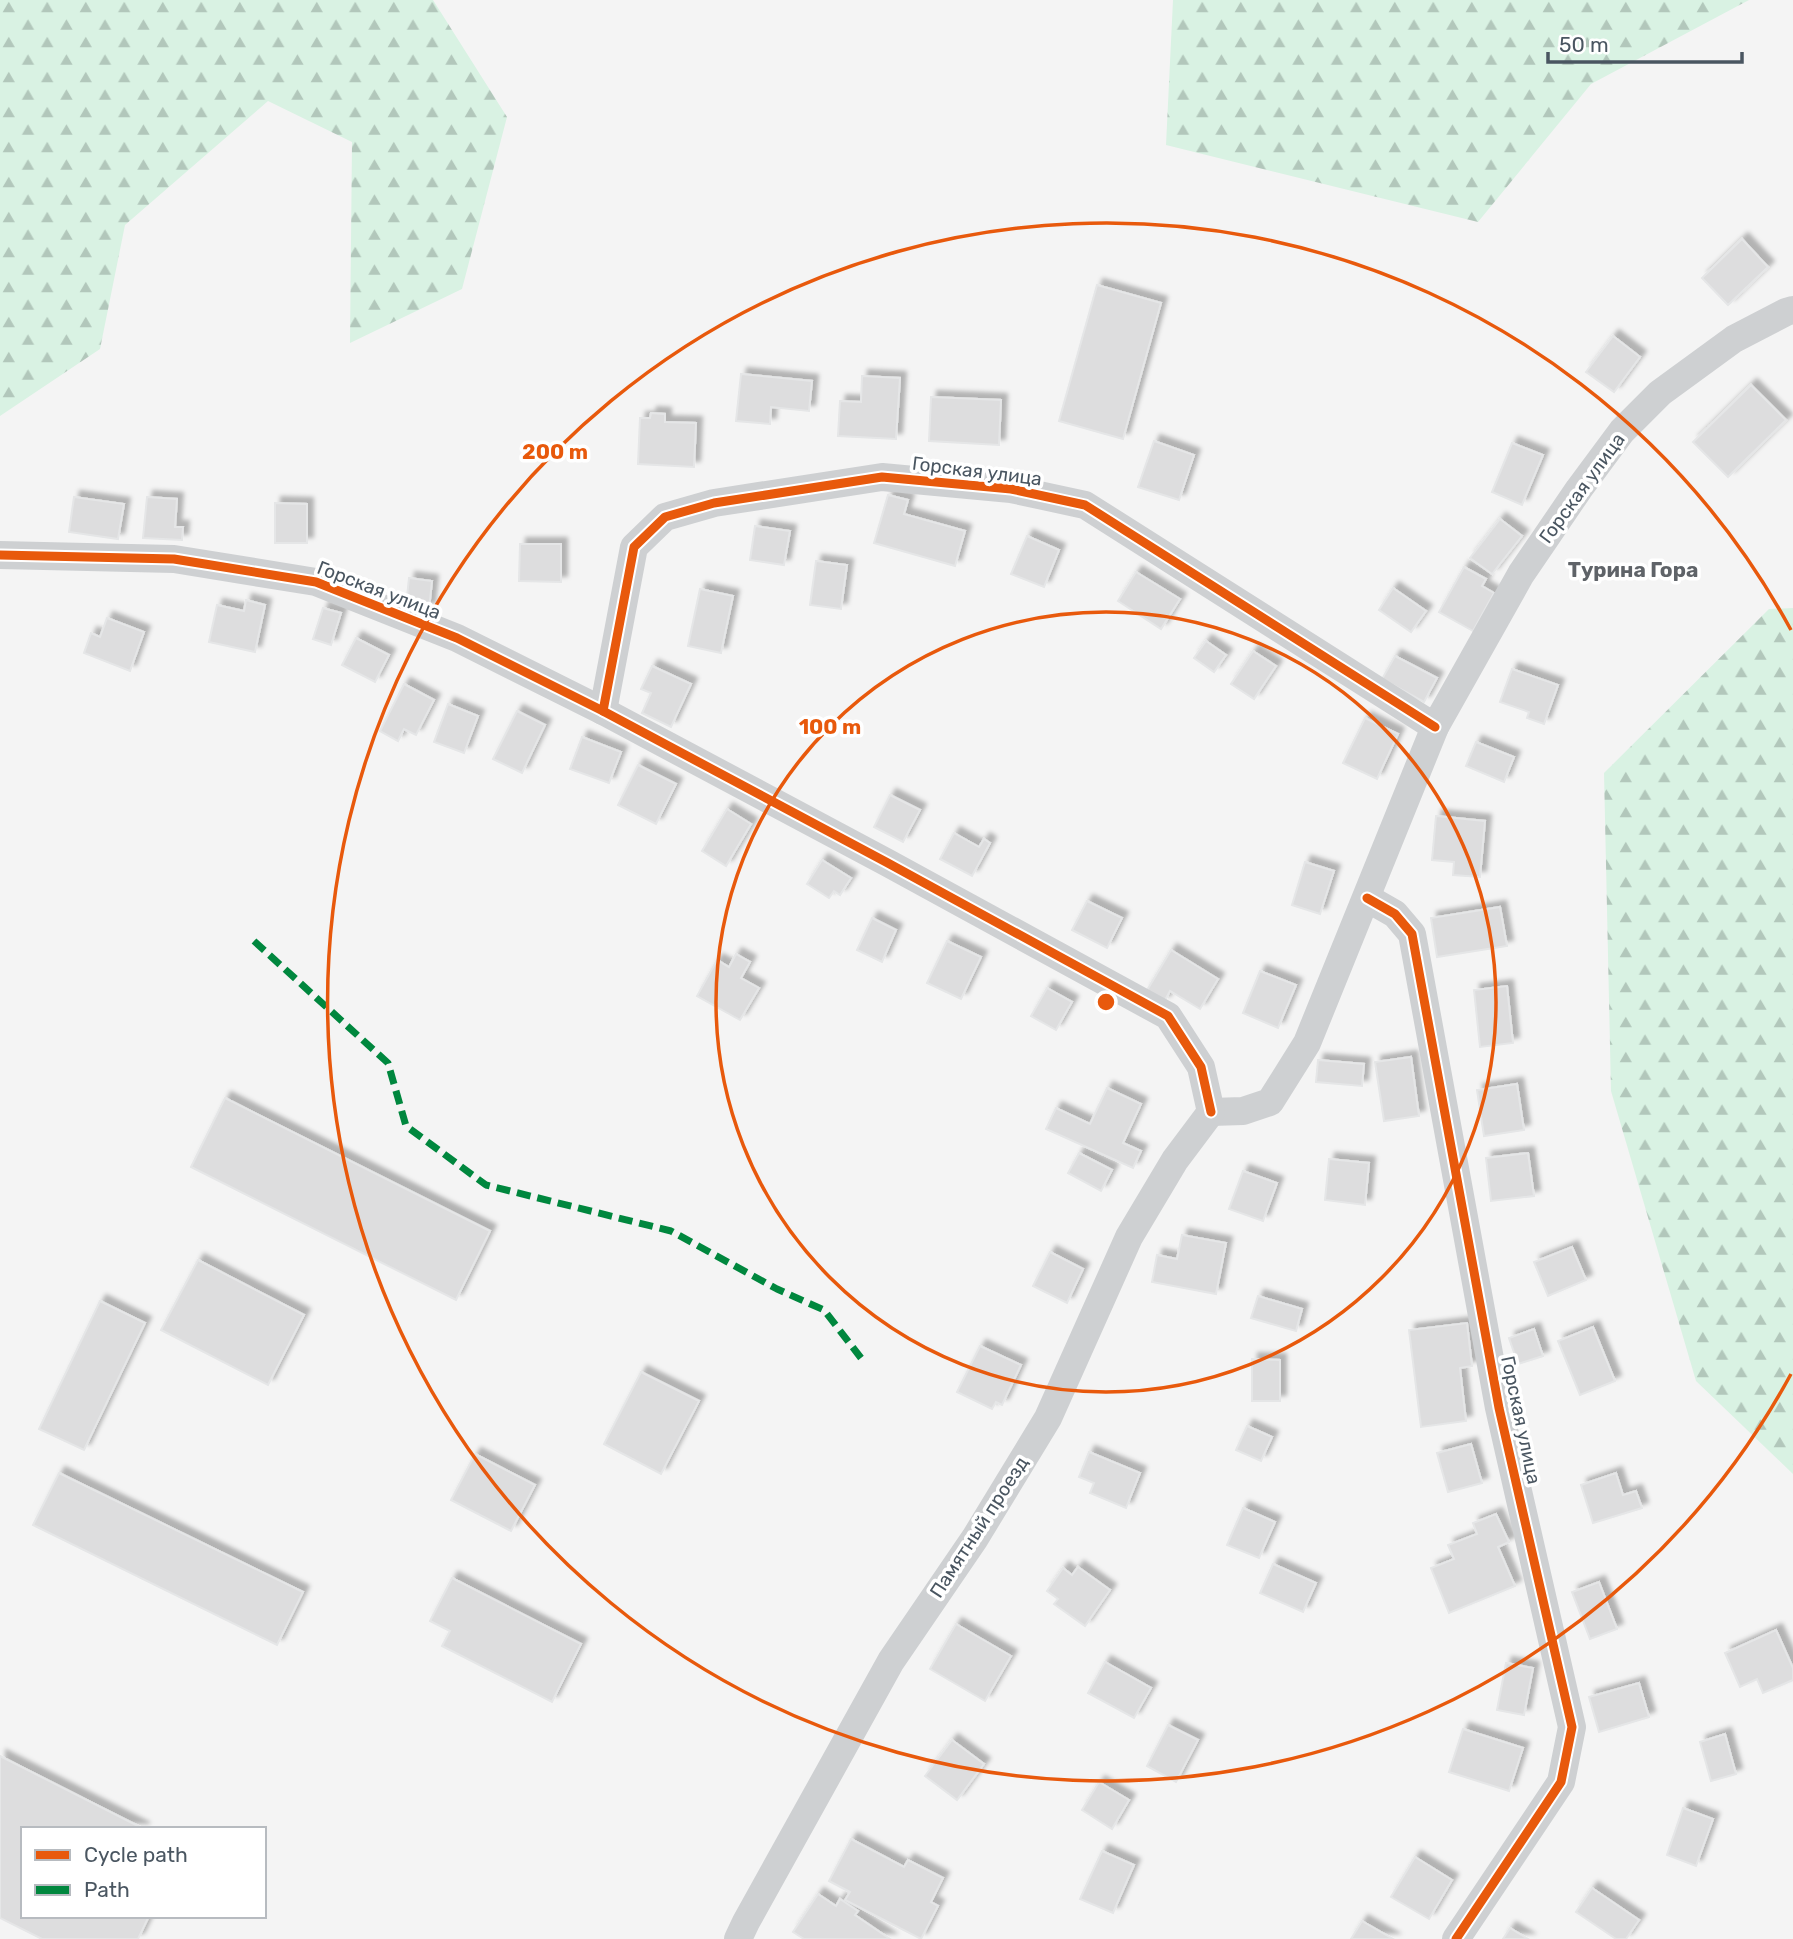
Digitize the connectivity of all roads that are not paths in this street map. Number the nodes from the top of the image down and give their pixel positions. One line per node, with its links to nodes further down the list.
1 (1793, 310): 4 (street, Горская улица)
2 (0, 555): 3 (street, Горская улица)
3 (603, 711): 4 (street, Горская улица); 6 (street, Горская улица)
4 (1434, 727): 5 (street, Горская улица)
5 (1367, 898): 6 (street, Горская улица); 8 (street, Горская улица)
6 (1211, 1112): 7 (street, Памятный проезд)
7 (738, 1939)
8 (1456, 1939)

